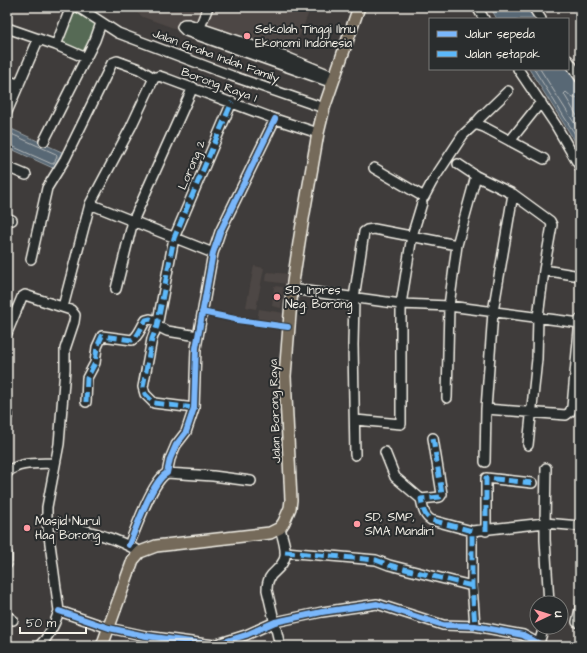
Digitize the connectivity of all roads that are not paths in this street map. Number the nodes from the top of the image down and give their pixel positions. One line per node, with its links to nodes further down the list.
1 (71, 7): 13 (street)
2 (78, 7): 9 (street, Jalan Graha Indah Family)
3 (208, 7): 10 (street)
4 (359, 7): 20 (main road, Jalan Borong Raya)
5 (477, 7): 7 (street)
6 (533, 7): 8 (street)
7 (483, 18)
8 (540, 18)
9 (101, 23): 14 (street); 26 (street, Jalan Graha Indah Family)
10 (200, 27): 20 (street); 20 (street)
11 (7, 28): 12 (street)
12 (38, 40): 13 (street); 21 (street)
13 (56, 45): 14 (street)
14 (86, 58): 31 (street)
15 (569, 62): 18 (street)
16 (519, 70): 25 (street)
17 (154, 78): 22 (street, Borong Raya 1); 42 (street); 48 (street, Borong Raya 1)
18 (580, 78)
19 (7, 80): 21 (street)
20 (334, 80): 26 (main road, Jalan Borong Raya)
21 (19, 85): 27 (street)
22 (192, 87): 24 (street, Borong Raya 1); 43 (street)
23 (508, 91): 29 (street)
24 (232, 102): 28 (street, Borong Raya 1); 45 (street, Lorong 2)
25 (540, 102): 32 (street); 36 (street)
26 (324, 108): 30 (main road, Jalan Borong Raya)
27 (7, 112)
28 (275, 119): 30 (street, Borong Raya 1); 47 (street)
29 (475, 124): 32 (street); 37 (street)
30 (318, 133): 52 (main road, Jalan Borong Raya)
31 (44, 141)
32 (510, 141): 33 (street)
33 (544, 159)
34 (458, 164): 39 (street)
35 (7, 166): 38 (street)
36 (580, 167)
37 (374, 168)
38 (26, 174)
39 (476, 176): 40 (street); 46 (street)
40 (513, 194): 49 (street); 57 (street)
41 (422, 203): 44 (street)
42 (90, 204): 43 (street); 56 (street)
43 (133, 221): 45 (street); 51 (street)
44 (412, 236): 46 (street); 53 (street); 54 (street)
45 (174, 238): 47 (street); 61 (street, Lorong 2)
46 (457, 245): 55 (street)
47 (213, 253): 63 (street)
48 (31, 259)
49 (544, 270): 50 (street); 58 (street)
50 (580, 276)
51 (116, 288)
52 (292, 289): 53 (street); 85 (main road, Jalan Borong Raya)
53 (354, 298): 54 (street); 69 (street)
54 (401, 304): 55 (street); 69 (street)
55 (449, 306): 57 (street); 64 (street)
56 (63, 307): 62 (street); 75 (street)
57 (493, 312): 58 (street); 67 (street)
58 (538, 317): 60 (street); 68 (street)
59 (580, 319): 60 (street)
60 (580, 323): 68 (street)
61 (157, 324): 63 (street); 65 (street); 66 (street, Lorong 2)
62 (7, 333)
63 (198, 336): 66 (street)
64 (447, 398)
65 (86, 402)
66 (194, 408): 78 (street)
67 (486, 409): 68 (street); 74 (street)
68 (531, 412): 71 (street)
69 (355, 420): 73 (street)
70 (433, 438): 81 (street)
71 (528, 445)
72 (385, 452): 81 (street)
73 (355, 455)
74 (486, 462)
75 (55, 463): 77 (street); 82 (street)
76 (546, 468): 83 (street)
77 (7, 473)
78 (167, 473): 79 (street); 88 (street)
79 (251, 481)
80 (532, 483): 87 (street)
81 (421, 499): 86 (street)
82 (47, 521): 88 (street); 96 (street)
83 (545, 523): 84 (street); 87 (street); 94 (street)
84 (580, 526)
85 (280, 528): 89 (main road); 90 (street)
86 (472, 531): 87 (street); 93 (street)
87 (486, 531)
88 (129, 546): 89 (street)
89 (140, 552): 100 (main road)
90 (285, 552): 93 (street); 97 (street)
91 (7, 554): 92 (street)
92 (7, 564)
93 (472, 586): 99 (street)
94 (549, 595)
95 (580, 609): 98 (street)
96 (59, 611): 100 (street); 102 (street)
97 (275, 622): 99 (street); 100 (street); 104 (street)
98 (577, 622)
99 (475, 626): 101 (street)
100 (109, 628): 103 (main road)
101 (541, 644)
102 (39, 646)
103 (102, 646)
104 (280, 646)

